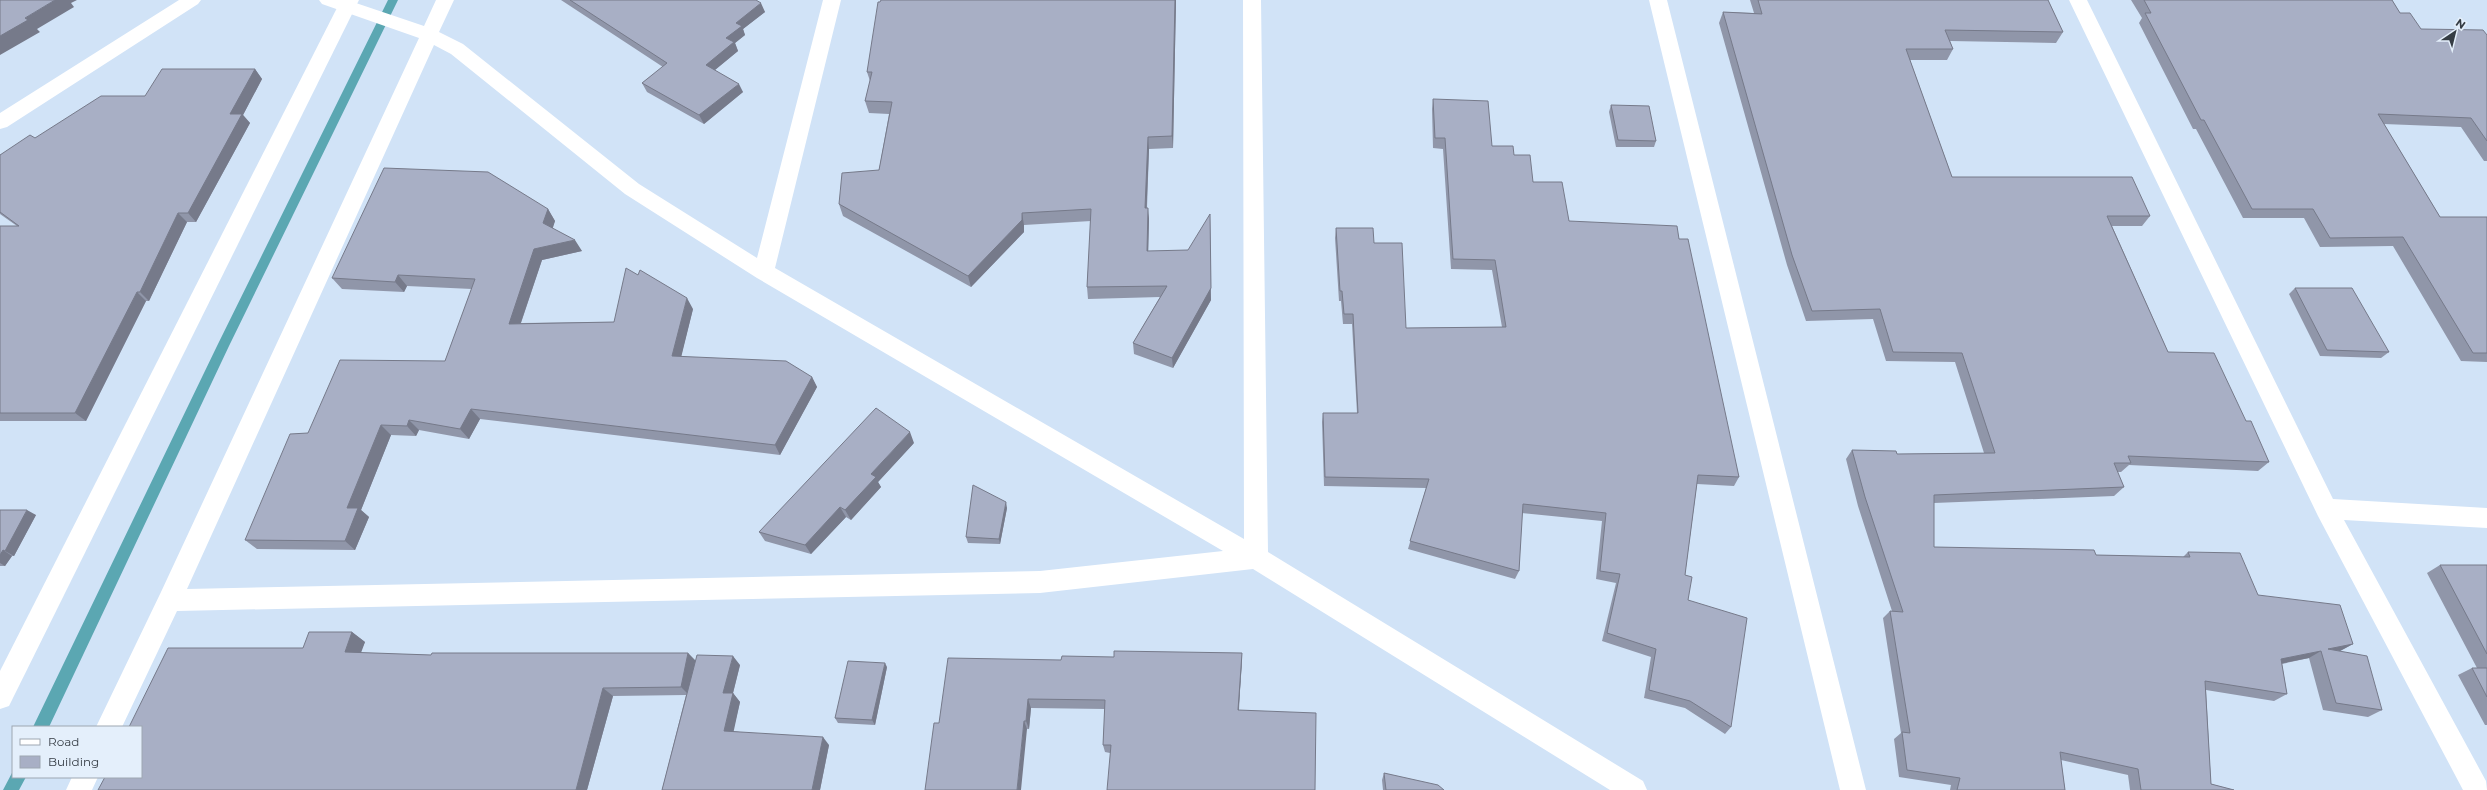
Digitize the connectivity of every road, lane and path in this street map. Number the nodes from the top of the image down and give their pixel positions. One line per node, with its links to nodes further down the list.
1 (192, 0): 9 (street)
2 (445, 0): 8 (street)
3 (832, 0): 10 (street)
4 (1252, 0): 13 (street)
5 (1658, 0): 21 (street)
6 (2078, 0): 11 (street)
7 (347, 5): 8 (street); 15 (street)
8 (421, 32): 10 (street); 14 (street)
9 (0, 122)
10 (764, 272): 13 (street)
11 (2326, 509): 12 (street); 22 (street)
12 (2487, 518)
13 (1256, 558): 14 (street); 18 (street)
14 (170, 600): 16 (street)
15 (0, 697)
16 (109, 726)
17 (85, 778): 19 (street)
18 (1610, 782): 20 (street)
19 (79, 790)
20 (1634, 790)
21 (1853, 790)
22 (2477, 790)

